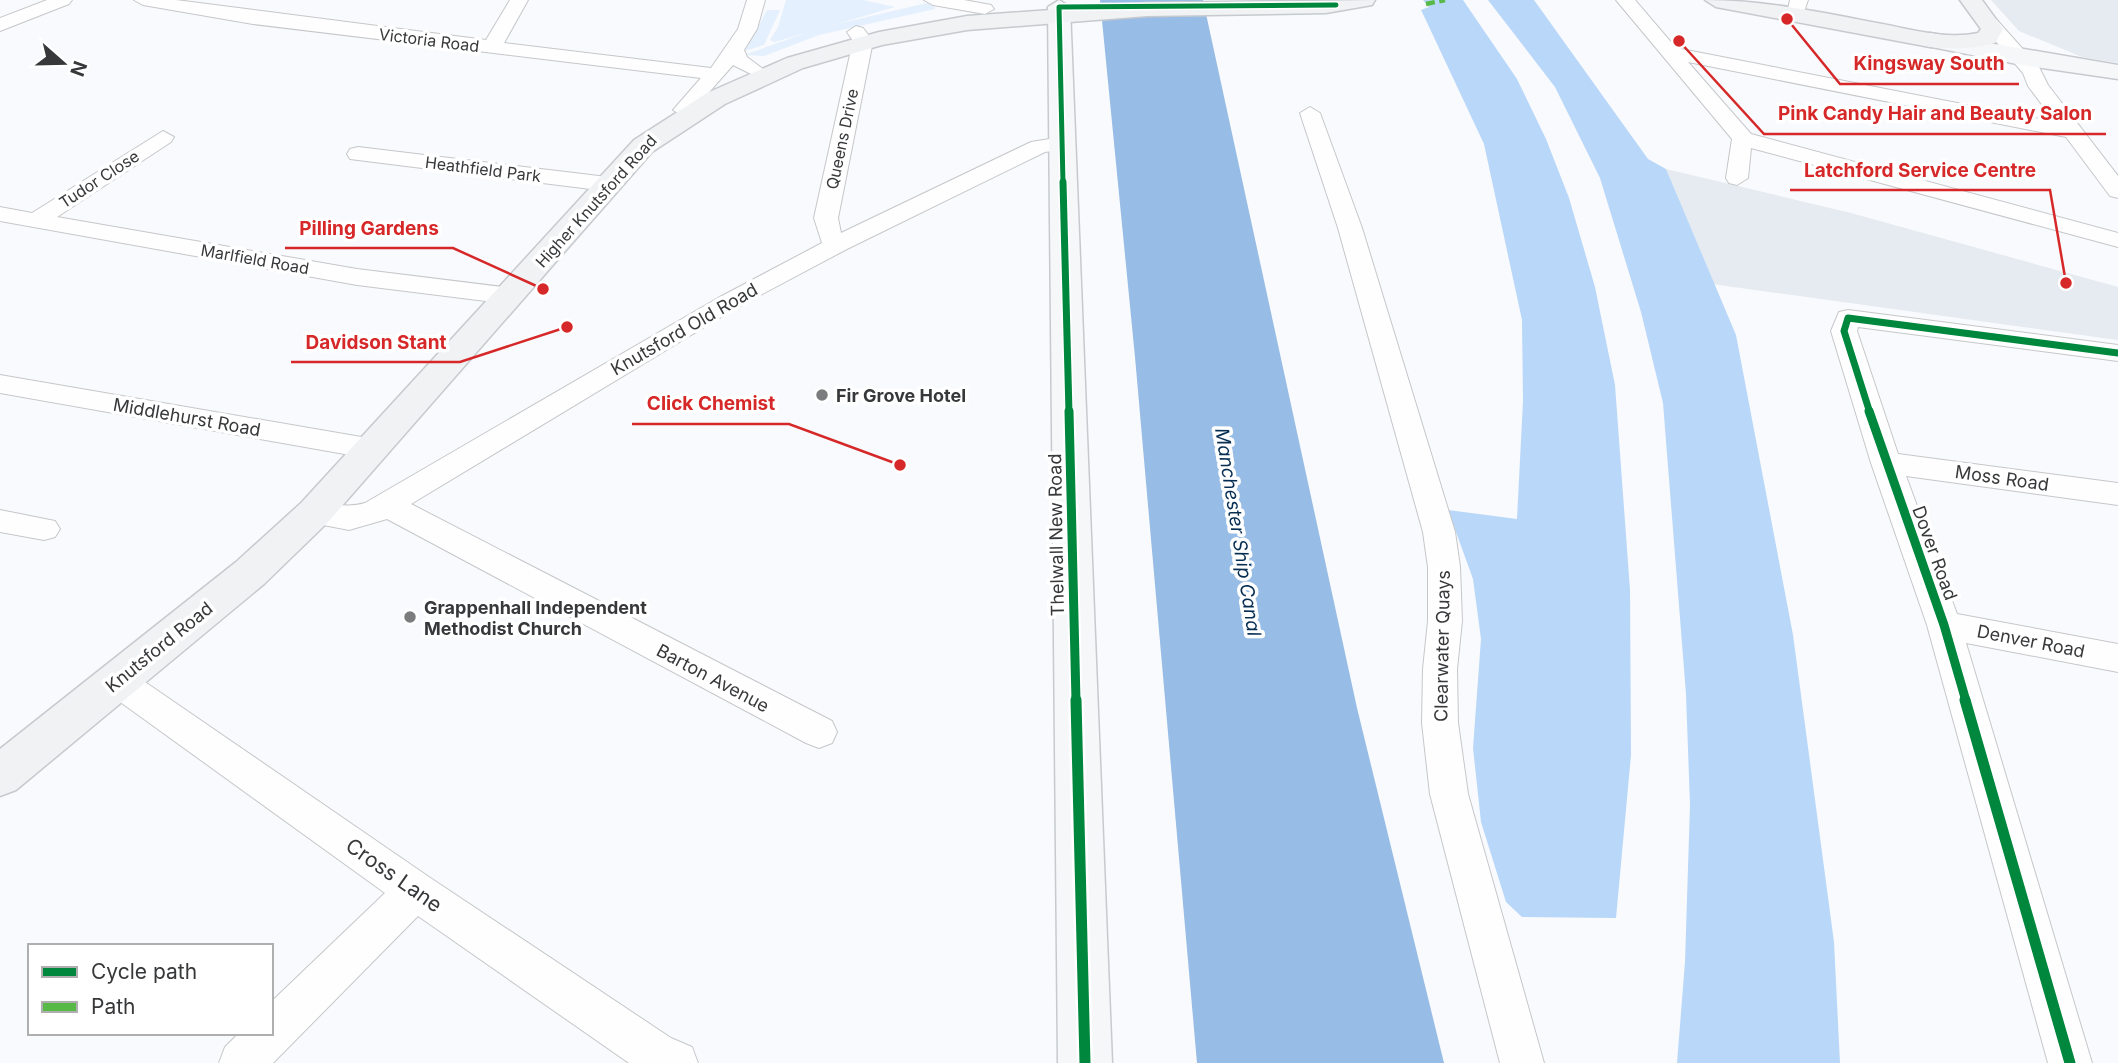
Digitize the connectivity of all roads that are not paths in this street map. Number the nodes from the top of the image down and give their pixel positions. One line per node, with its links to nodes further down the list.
1 (63, 0): 14 (street)
2 (519, 0): 17 (street)
3 (756, 0): 18 (street)
4 (933, 0): 12 (street)
5 (1364, 0): 10 (highway, Higher Knutsford Road)
6 (1625, 0): 19 (street)
7 (1716, 0): 11 (highway)
8 (1971, 0): 13 (highway)
9 (158, 1): 17 (street, Victoria Road)
10 (1070, 5): 12 (highway, Higher Knutsford Road); 31 (main road, Thelwall New Road)
11 (1797, 7): 16 (highway)
12 (985, 9): 15 (highway, Higher Knutsford Road)
13 (1989, 23): 16 (highway); 21 (street); 23 (main road)
14 (0, 25)
15 (856, 32): 22 (highway, Higher Knutsford Road); 40 (street, Queens Drive)
16 (1930, 40): 20 (main road)
17 (491, 48): 24 (street, Victoria Road)
18 (734, 49): 22 (street); 24 (street)
19 (1669, 52): 28 (street); 30 (street)
20 (1990, 52): 21 (main road); 25 (street)
21 (2022, 58): 23 (main road); 25 (street)
22 (753, 69): 26 (highway, Higher Knutsford Road)
23 (2118, 71)
24 (715, 74): 26 (street)
25 (2038, 86): 28 (street)
26 (683, 110): 35 (highway, Higher Knutsford Road)
27 (1310, 113): 62 (street, Clearwater Quays)
28 (2076, 136): 32 (street); 36 (street)
29 (163, 137): 38 (street, Tudor Close)
30 (1743, 139): 34 (street); 39 (street)
31 (1062, 143): 40 (street, Knutsford Old Road); 61 (main road, Thelwall New Road)
32 (2110, 146)
33 (355, 153): 35 (street, Heathfield Park)
34 (1738, 178)
35 (607, 184): 41 (highway, Higher Knutsford Road)
36 (2118, 191)
37 (0, 214): 38 (street, Marlfield Road)
38 (35, 221): 41 (street, Marlfield Road)
39 (2118, 240)
40 (838, 244): 47 (street, Knutsford Old Road)
41 (511, 296): 44 (highway, Higher Knutsford Road)
42 (2118, 353): 45 (street, Dover Road)
43 (0, 384): 44 (street, Middlehurst Road)
44 (373, 449): 48 (highway, Higher Knutsford Road)
45 (1886, 463): 46 (street, Moss Road); 51 (street, Dover Road)
46 (2118, 494)
47 (387, 505): 48 (street, Knutsford Old Road); 54 (street, Barton Avenue)
48 (314, 513): 53 (highway, Knutsford Road)
49 (0, 521): 50 (street)
50 (44, 529)
51 (1944, 625): 52 (street, Denver Road); 63 (street, Dover Road)
52 (2118, 658)
53 (117, 681): 55 (highway, Knutsford Road); 56 (street, Cross Lane)
54 (818, 732)
55 (0, 776)
56 (415, 891): 57 (street); 60 (street, Cross Lane)
57 (273, 1031)
58 (269, 1035): 59 (street)
59 (241, 1063)
60 (676, 1063)
61 (1085, 1063)
62 (1522, 1063)
63 (2070, 1063)

